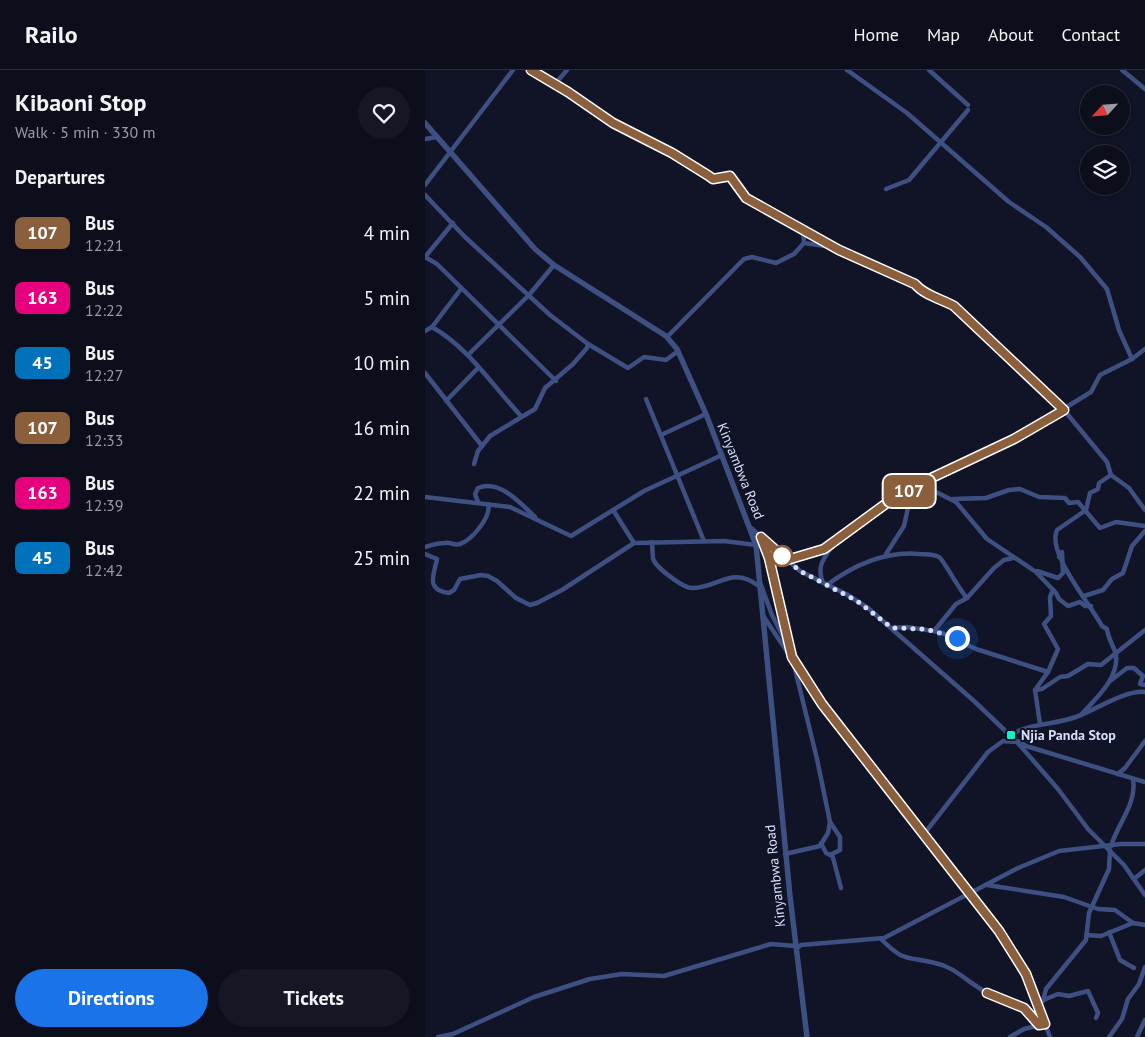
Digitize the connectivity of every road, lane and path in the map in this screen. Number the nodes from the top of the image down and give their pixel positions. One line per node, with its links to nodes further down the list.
1 (513, 70): 13 (street)
2 (531, 70): 7 (street)
3 (567, 70): 7 (street)
4 (847, 70): 12 (street)
5 (929, 70): 12 (street)
6 (1122, 70): 8 (street)
7 (555, 84): 18 (street)
8 (1145, 89)
9 (425, 123): 10 (street, Kinyambwa Road)
10 (437, 137): 11 (street); 13 (street, Kinyambwa Road)
11 (425, 138)
12 (941, 142): 15 (street); 33 (street)
13 (450, 152): 14 (street); 22 (street, Kinyambwa Road)
14 (425, 185)
15 (885, 189)
16 (425, 195): 17 (street)
17 (453, 224): 21 (street); 24 (street)
18 (803, 228): 19 (street); 20 (street)
19 (804, 243): 20 (street); 28 (street)
20 (836, 248): 39 (street)
21 (425, 257): 23 (street)
22 (554, 265): 24 (street); 28 (street, Kinyambwa Road)
23 (461, 289): 25 (street); 26 (street)
24 (529, 295): 26 (street); 29 (street)
25 (432, 327): 27 (street); 32 (street)
26 (499, 327): 32 (street); 36 (street)
27 (425, 331)
28 (667, 337): 31 (street, Kinyambwa Road)
29 (588, 344): 31 (street); 36 (street)
30 (1145, 349): 33 (street)
31 (678, 351): 40 (street, Kinyambwa Road)
32 (469, 354): 41 (street)
33 (1132, 359): 39 (street)
34 (477, 369): 38 (street)
35 (425, 373): 38 (street)
36 (556, 381): 41 (street)
37 (646, 399): 42 (street)
38 (446, 401): 43 (street)
39 (1064, 410): 47 (street); 48 (street)
40 (705, 414): 42 (street); 44 (street, Kinyambwa Road)
41 (521, 416): 43 (street)
42 (661, 435): 46 (street)
43 (482, 446): 45 (street)
44 (722, 455): 46 (street); 59 (street, Kinyambwa Road)
45 (473, 464)
46 (677, 474): 54 (street); 62 (street)
47 (1111, 475): 55 (street); 56 (street)
48 (920, 484): 49 (street); 51 (street)
49 (912, 489): 64 (street); 69 (street)
50 (425, 497): 52 (street)
51 (952, 499): 55 (street); 70 (street)
52 (478, 502): 53 (street); 57 (street)
53 (489, 504): 57 (street); 67 (street)
54 (613, 510): 57 (street); 65 (street)
55 (1086, 510): 58 (street); 71 (street)
56 (1145, 510)
57 (537, 520)
58 (1145, 526)
59 (751, 527): 61 (street); 66 (street, Kinyambwa Road)
60 (1145, 531): 77 (street)
61 (761, 537): 72 (street); 85 (street)
62 (704, 541): 63 (street); 66 (street)
63 (653, 542): 65 (street); 74 (street)
64 (835, 542): 72 (street); 75 (street)
65 (634, 543): 68 (street)
66 (756, 545): 74 (street, Kinyambwa Road)
67 (425, 547)
68 (425, 554)
69 (886, 554): 75 (street); 78 (street)
70 (1013, 558): 73 (street); 78 (street)
71 (1061, 559): 73 (street); 77 (street)
72 (787, 560): 75 (street)
73 (1031, 568): 76 (street)
74 (759, 584): 80 (street, Kinyambwa Road); 85 (street)
75 (825, 584): 81 (street)
76 (1053, 590): 79 (street); 86 (street)
77 (1084, 596): 79 (street)
78 (967, 598): 82 (street)
79 (1091, 606): 84 (street)
80 (761, 613): 85 (street); 103 (street, Kinyambwa Road)
81 (892, 628): 82 (street); 93 (street)
82 (934, 630): 86 (street)
83 (1145, 630): 84 (street)
84 (1116, 655): 87 (street); 89 (street)
85 (792, 656): 98 (street); 99 (street)
86 (1048, 672): 89 (street)
87 (1108, 684): 88 (street); 91 (street)
88 (1145, 685)
89 (1035, 690): 92 (street)
90 (1145, 692): 91 (street)
91 (1081, 715): 92 (street)
92 (1040, 724): 93 (street)
93 (1013, 739): 95 (street); 99 (street); 102 (street)
94 (1145, 741): 95 (street)
95 (1118, 774): 96 (street)
96 (1133, 779): 97 (street); 102 (street)
97 (1145, 782)
98 (830, 822): 100 (street); 104 (street)
99 (924, 834): 109 (street)
100 (821, 843): 103 (street); 104 (street)
101 (1145, 844): 102 (street)
102 (1109, 848): 106 (street); 107 (street); 111 (street)
103 (785, 854): 117 (street, Kinyambwa Road)
104 (832, 854): 108 (street)
105 (1145, 870): 106 (street)
106 (1134, 879): 110 (street)
107 (986, 885): 109 (street); 111 (street)
108 (841, 888)
109 (970, 893): 116 (street); 121 (street)
110 (1145, 895)
111 (1092, 907): 112 (street); 115 (street)
112 (1133, 923): 113 (street); 114 (street)
113 (1145, 925)
114 (1109, 932): 115 (street); 119 (street)
115 (1086, 935): 120 (street)
116 (881, 939): 117 (street); 125 (street)
117 (796, 947): 126 (street); 127 (street, Kinyambwa Road)
118 (1145, 967): 130 (street)
119 (1134, 968)
120 (1043, 1000): 121 (street); 122 (street)
121 (1037, 1004): 124 (street)
122 (1096, 1018)
123 (1145, 1020): 131 (street)
124 (1045, 1024): 125 (street); 129 (street)
125 (1039, 1025): 128 (street)
126 (438, 1037)
127 (807, 1037)
128 (1010, 1037)
129 (1050, 1037)
130 (1109, 1037)
131 (1137, 1037)

